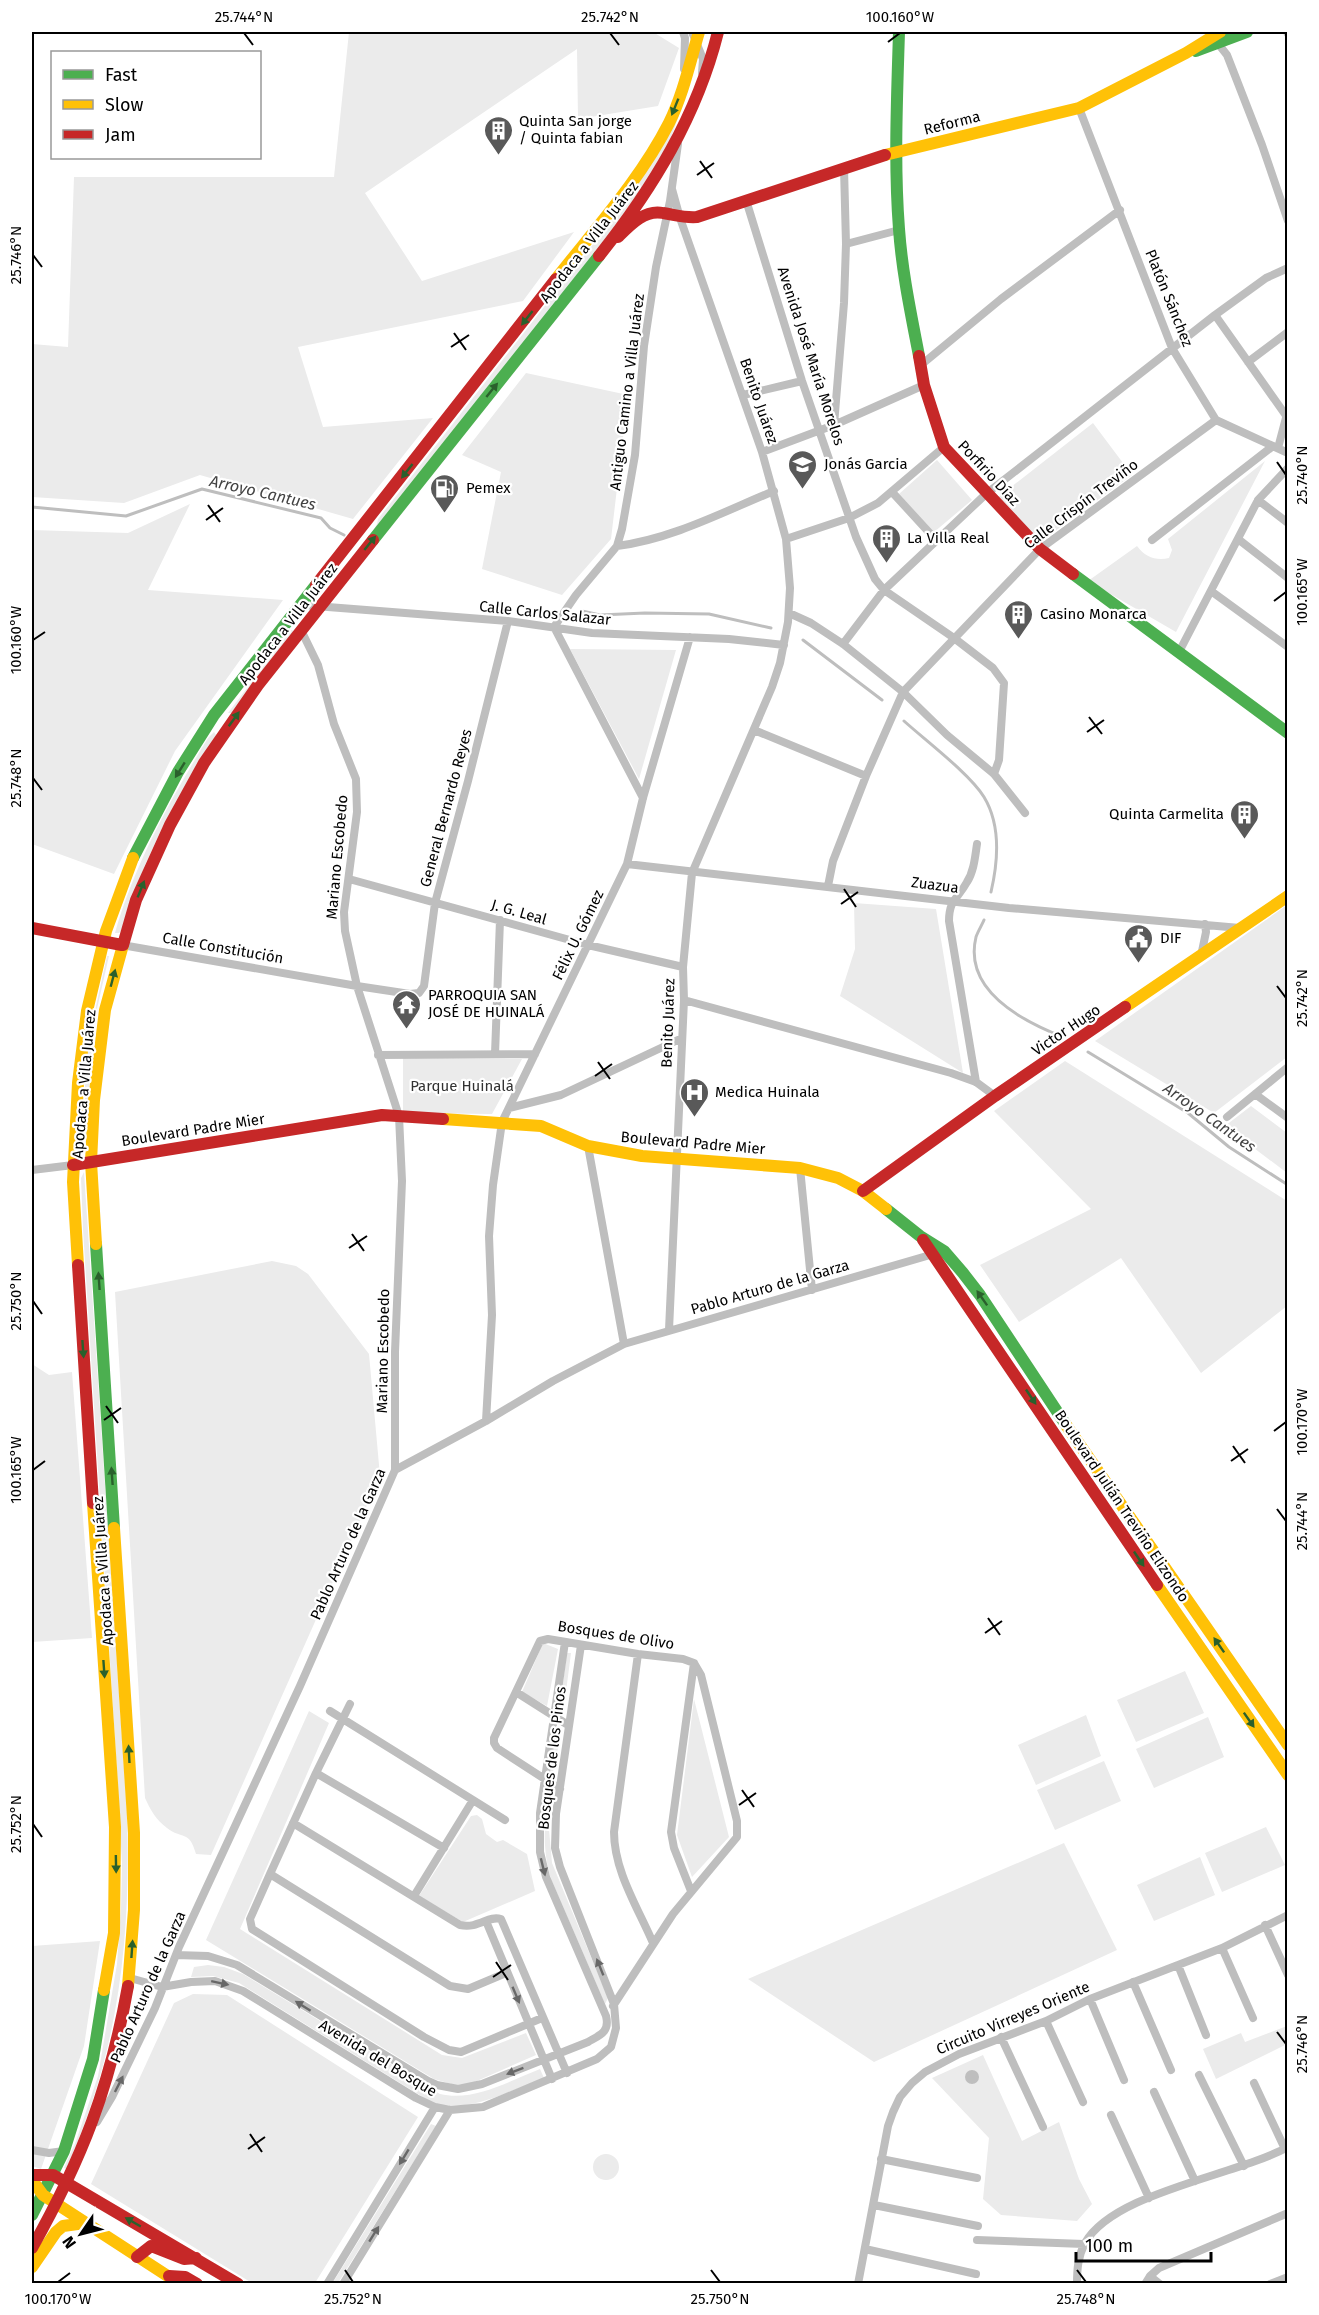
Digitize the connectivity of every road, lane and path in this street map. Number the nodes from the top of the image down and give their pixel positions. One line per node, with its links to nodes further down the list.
1 (683, 32): 7 (street)
2 (718, 32): 9 (main road, Apodaca a Villa Juárez)
3 (899, 32): 11 (main road, Porfirio Díaz)
4 (1247, 32): 6 (main road, Reforma)
5 (696, 34): 7 (main road, Apodaca a Villa Juárez); 9 (street)
6 (1217, 37): 8 (main road, Reforma); 16 (street)
7 (685, 81): 53 (main road, Apodaca a Villa Juárez, one-way to 53)
8 (1079, 108): 11 (main road, Reforma); 14 (street, Platón Sánchez)
9 (691, 114): 10 (main road, Apodaca a Villa Juárez)
10 (678, 139): 15 (street, Antiguo Camino a Villa Juárez); 18 (main road, Apodaca a Villa Juárez)
11 (896, 153): 12 (main road, Reforma); 17 (main road, Porfirio Díaz)
12 (844, 168): 13 (main road, Reforma); 19 (street)
13 (746, 200): 15 (main road, Reforma); 26 (street, Avenida José María Morelos)
14 (1120, 210): 23 (street, Platón Sánchez); 25 (street)
15 (675, 216): 18 (main road, Reforma); 28 (street, Benito Juárez); 48 (street, Antiguo Camino a Villa Juárez)
16 (1287, 221)
17 (899, 230): 19 (street); 25 (main road, Porfirio Díaz)
18 (607, 244): 54 (main road, Apodaca a Villa Juárez, one-way to 18)
19 (846, 244): 31 (street)
20 (1287, 268): 21 (street)
21 (1215, 315): 23 (street); 24 (street)
22 (1287, 332): 24 (street)
23 (1172, 348): 30 (street, Platón Sánchez); 40 (street)
24 (1248, 362): 29 (street)
25 (921, 365): 27 (main road, Porfirio Díaz)
26 (802, 381): 28 (street); 32 (street, Avenida José María Morelos)
27 (924, 385): 31 (street); 33 (main road, Porfirio Díaz)
28 (743, 395): 35 (street, Benito Juárez)
29 (1287, 415): 34 (street)
30 (1216, 420): 34 (street); 49 (street, Calle Crispín Treviño)
31 (834, 425): 32 (street)
32 (820, 430): 35 (street); 42 (street, Avenida José María Morelos)
33 (944, 447): 39 (street); 40 (main road, Porfirio Díaz)
34 (1275, 447): 36 (street); 46 (street)
35 (762, 452): 38 (street, Benito Juárez)
36 (1287, 453)
37 (1287, 468): 41 (street)
38 (774, 491): 44 (street, Benito Juárez); 48 (street)
39 (892, 492): 42 (street); 45 (street)
40 (986, 494): 45 (street); 49 (main road, Porfirio Díaz)
41 (1258, 500): 43 (street); 47 (street)
42 (849, 518): 44 (street); 51 (street, Avenida José María Morelos)
43 (1287, 523)
44 (786, 539): 55 (street, Benito Juárez)
45 (936, 540): 51 (street)
46 (1152, 540)
47 (1238, 540): 50 (street); 52 (street)
48 (617, 546): 57 (street, Antiguo Camino a Villa Juárez)
49 (1040, 549): 60 (street, Calle Crispín Treviño); 64 (main road, Porfirio Díaz)
50 (1287, 578)
51 (884, 590): 60 (street, Avenida José María Morelos); 62 (street)
52 (1211, 591): 63 (street); 64 (street)
53 (302, 605): 54 (street, Calle Carlos Salazar); 84 (main road, Apodaca a Villa Juárez, one-way to 84)
54 (321, 606): 56 (street, Calle Carlos Salazar); 58 (main road, Apodaca a Villa Juárez)
55 (788, 618): 61 (street, Benito Juárez); 62 (street)
56 (508, 621): 57 (street, Calle Carlos Salazar); 79 (street, General Bernardo Reyes)
57 (557, 623): 59 (street, Calle Carlos Salazar); 70 (street)
58 (301, 630): 75 (street, Mariano Escobedo); 85 (main road, Apodaca a Villa Juárez, one-way to 58)
59 (690, 637): 61 (street, Calle Carlos Salazar); 70 (street, Félix U. Gómez)
60 (954, 638): 65 (street, Calle Crispín Treviño); 68 (street, Avenida José María Morelos)
61 (785, 643): 66 (street, Benito Juárez)
62 (843, 644): 65 (street)
63 (1287, 647)
64 (1179, 652): 67 (main road, Porfirio Díaz)
65 (901, 695): 68 (street); 69 (street)
66 (754, 730): 69 (street); 74 (street, Benito Juárez)
67 (1287, 733)
68 (994, 774): 71 (street)
69 (866, 776): 76 (street)
70 (643, 798): 73 (street, Félix U. Gómez)
71 (1025, 813)
72 (977, 844): 78 (street)
73 (627, 864): 74 (street, Zuazua); 86 (street, Félix U. Gómez)
74 (692, 873): 76 (street, Zuazua); 88 (street, Benito Juárez)
75 (349, 879): 79 (street, J. G. Leal); 89 (street, Mariano Escobedo)
76 (828, 886): 78 (street, Zuazua)
77 (1287, 896): 83 (main road, Victor Hugo)
78 (952, 900): 81 (street, Zuazua); 97 (street)
79 (435, 903): 80 (street, J. G. Leal); 90 (street, General Bernardo Reyes)
80 (500, 920): 86 (street, J. G. Leal); 93 (street)
81 (1205, 924): 83 (street, Zuazua); 87 (street)
82 (32, 928): 84 (main road, Calle Constitución)
83 (1240, 928): 87 (main road, Victor Hugo)
84 (104, 942): 85 (main road, Calle Constitución); 108 (main road, Apodaca a Villa Juárez)
85 (122, 945): 89 (street, Calle Constitución); 107 (main road, Apodaca a Villa Juárez, one-way to 85)
86 (588, 945): 88 (street, J. G. Leal); 94 (street, Félix U. Gómez)
87 (1201, 956): 99 (main road, Victor Hugo)
88 (683, 967): 91 (street, Benito Juárez)
89 (357, 986): 90 (street, Calle Constitución); 95 (street, Mariano Escobedo)
90 (410, 994)
91 (684, 1000): 92 (street, Benito Juárez); 97 (street)
92 (682, 1038): 100 (street); 106 (street, Benito Juárez)
93 (495, 1054): 94 (street); 95 (street)
94 (535, 1054): 100 (street, Félix U. Gómez)
95 (378, 1055): 101 (street, Mariano Escobedo)
96 (1287, 1067): 98 (street)
97 (976, 1082): 99 (street)
98 (1255, 1094): 102 (street); 103 (street)
99 (995, 1096): 111 (main road, Victor Hugo)
100 (509, 1108): 104 (street, Félix U. Gómez)
101 (399, 1116): 104 (main road, Boulevard Padre Mier); 107 (main road, Boulevard Padre Mier); 117 (street, Mariano Escobedo)
102 (1227, 1117)
103 (1287, 1118)
104 (502, 1122): 105 (main road, Boulevard Padre Mier); 116 (street, Félix U. Gómez)
105 (588, 1146): 106 (main road, Boulevard Padre Mier); 115 (street)
106 (677, 1159): 109 (main road, Boulevard Padre Mier); 114 (street, Benito Juárez)
107 (91, 1162): 108 (main road, Boulevard Padre Mier); 149 (main road, Apodaca a Villa Juárez, one-way to 107)
108 (73, 1164): 110 (street); 180 (main road, Apodaca a Villa Juárez, one-way to 180)
109 (800, 1168): 111 (main road, Boulevard Padre Mier); 113 (street)
110 (32, 1170)
111 (863, 1191): 112 (main road, Boulevard Padre Mier)
112 (938, 1253): 113 (street, Pablo Arturo de la Garza); 128 (main road, Boulevard Julián Treviño Elizondo, one-way to 112); 130 (main road, Boulevard Julián Treviño Elizondo, one-way to 130)
113 (812, 1290): 114 (street, Pablo Arturo de la Garza)
114 (669, 1329): 115 (street, Pablo Arturo de la Garza)
115 (624, 1344): 116 (street, Pablo Arturo de la Garza)
116 (486, 1421): 117 (street, Pablo Arturo de la Garza)
117 (395, 1470): 145 (street, Pablo Arturo de la Garza)
118 (565, 1642): 119 (street, Bosques de Olivo); 122 (street, Bosques de Olivo); 125 (street, Bosques de los Pinos)
119 (581, 1645): 120 (street, Bosques de Olivo); 127 (street, Bosques de los Pinos)
120 (638, 1654): 121 (street, Bosques de Olivo); 143 (street)
121 (694, 1663): 138 (street); 138 (street)
122 (516, 1692): 125 (street); 131 (street, Bosques de Olivo)
123 (350, 1704): 126 (street)
124 (330, 1711): 126 (street)
125 (554, 1714): 127 (street); 131 (street, Bosques de los Pinos)
126 (343, 1719): 129 (street); 133 (street)
127 (568, 1725): 132 (street, Bosques de los Pinos)
128 (1287, 1745)
129 (316, 1773): 135 (street); 136 (street)
130 (1287, 1775)
131 (545, 1779): 132 (street, Bosques de Olivo); 154 (street, Bosques de los Pinos, one-way to 154)
132 (560, 1789): 153 (street, Bosques de los Pinos, one-way to 132)
133 (473, 1800): 134 (street); 136 (street)
134 (505, 1820)
135 (293, 1823): 137 (street); 139 (street)
136 (444, 1848): 139 (street)
137 (270, 1874): 147 (street); 158 (street)
138 (691, 1891): 143 (street)
139 (414, 1896): 141 (street)
140 (1287, 1915): 142 (street, Circuito Virreyes Oriente)
141 (486, 1921): 147 (street); 155 (street)
142 (1265, 1925): 144 (street, Circuito Virreyes Oriente); 148 (street)
143 (653, 1943): 153 (street)
144 (1222, 1948): 146 (street, Circuito Virreyes Oriente); 156 (street)
145 (176, 1955): 151 (street, Pablo Arturo de la Garza); 164 (street, Avenida del Bosque, one-way to 145)
146 (1178, 1965): 150 (street, Circuito Virreyes Oriente); 160 (street)
147 (506, 1973): 158 (street, one-way to 158)
148 (1287, 1975)
149 (130, 1978): 151 (street); 177 (main road, Apodaca a Villa Juárez)
150 (1133, 1982): 152 (street, Circuito Virreyes Oriente); 165 (street)
151 (162, 1987): 173 (street, Avenida del Bosque, one-way to 173); 177 (street, Pablo Arturo de la Garza, one-way to 151)
152 (1090, 1999): 157 (street, Circuito Virreyes Oriente); 169 (street)
153 (614, 2004): 154 (street); 162 (street, Bosques de los Pinos)
154 (606, 2016): 159 (street, Bosques de los Pinos)
155 (542, 2018): 158 (street); 163 (street)
156 (1253, 2018)
157 (1046, 2021): 161 (street, Circuito Virreyes Oriente); 172 (street)
158 (529, 2025): 164 (street)
159 (607, 2029): 163 (street, Avenida del Bosque)
160 (1206, 2035)
161 (1001, 2037): 176 (street); 181 (street, Circuito Virreyes Oriente)
162 (613, 2043): 166 (street, Avenida del Bosque)
163 (558, 2054): 164 (street, Avenida del Bosque); 166 (street)
164 (544, 2060): 168 (street)
165 (1171, 2070)
166 (567, 2073): 168 (street, Avenida del Bosque)
167 (1199, 2074): 182 (street)
168 (552, 2079): 174 (street, Avenida del Bosque)
169 (1124, 2080)
170 (1254, 2083): 178 (street)
171 (1154, 2092): 187 (street)
172 (1083, 2102)
173 (435, 2108): 174 (street, Avenida del Bosque); 212 (street, one-way to 212)
174 (450, 2110): 213 (street, one-way to 174)
175 (1111, 2115): 190 (street)
176 (1042, 2127)
177 (89, 2135): 188 (main road, Apodaca a Villa Juárez)
178 (1286, 2148): 182 (street)
179 (32, 2150): 180 (street)
180 (64, 2151): 184 (main road, Apodaca a Villa Juárez)
181 (881, 2159): 185 (street); 192 (street, Circuito Virreyes Oriente)
182 (1244, 2166): 187 (street)
183 (32, 2175): 184 (main road)
184 (52, 2175): 188 (main road); 189 (main road, Apodaca a Villa Juárez)
185 (977, 2178)
186 (32, 2180): 189 (main road)
187 (1195, 2181): 190 (street)
188 (68, 2183): 191 (main road, Apodaca a Villa Juárez); 203 (main road, one-way to 188)
189 (43, 2195): 191 (main road); 194 (main road, Apodaca a Villa Juárez)
190 (1149, 2199): 199 (street)
191 (57, 2204): 195 (main road); 197 (main road, Apodaca a Villa Juárez)
192 (874, 2205): 196 (street); 201 (street, Circuito Virreyes Oriente)
193 (1287, 2213): 208 (street)
194 (32, 2215)
195 (85, 2223): 197 (main road); 202 (main road)
196 (978, 2226)
197 (41, 2233): 200 (main road); 204 (main road)
198 (977, 2240): 199 (street)
199 (1084, 2244): 215 (street)
200 (32, 2248)
201 (865, 2249): 205 (street); 214 (street, Circuito Virreyes Oriente)
202 (137, 2257): 203 (main road); 206 (main road)
203 (196, 2258): 211 (main road)
204 (32, 2268)
205 (976, 2274)
206 (168, 2276): 209 (main road); 210 (main road)
207 (1287, 2277): 217 (street)
208 (1148, 2279): 216 (street)
209 (180, 2283)
210 (197, 2283)
211 (238, 2283)
212 (327, 2283)
213 (343, 2283)
214 (858, 2283)
215 (1077, 2283)
216 (1160, 2283)
217 (1270, 2283)

